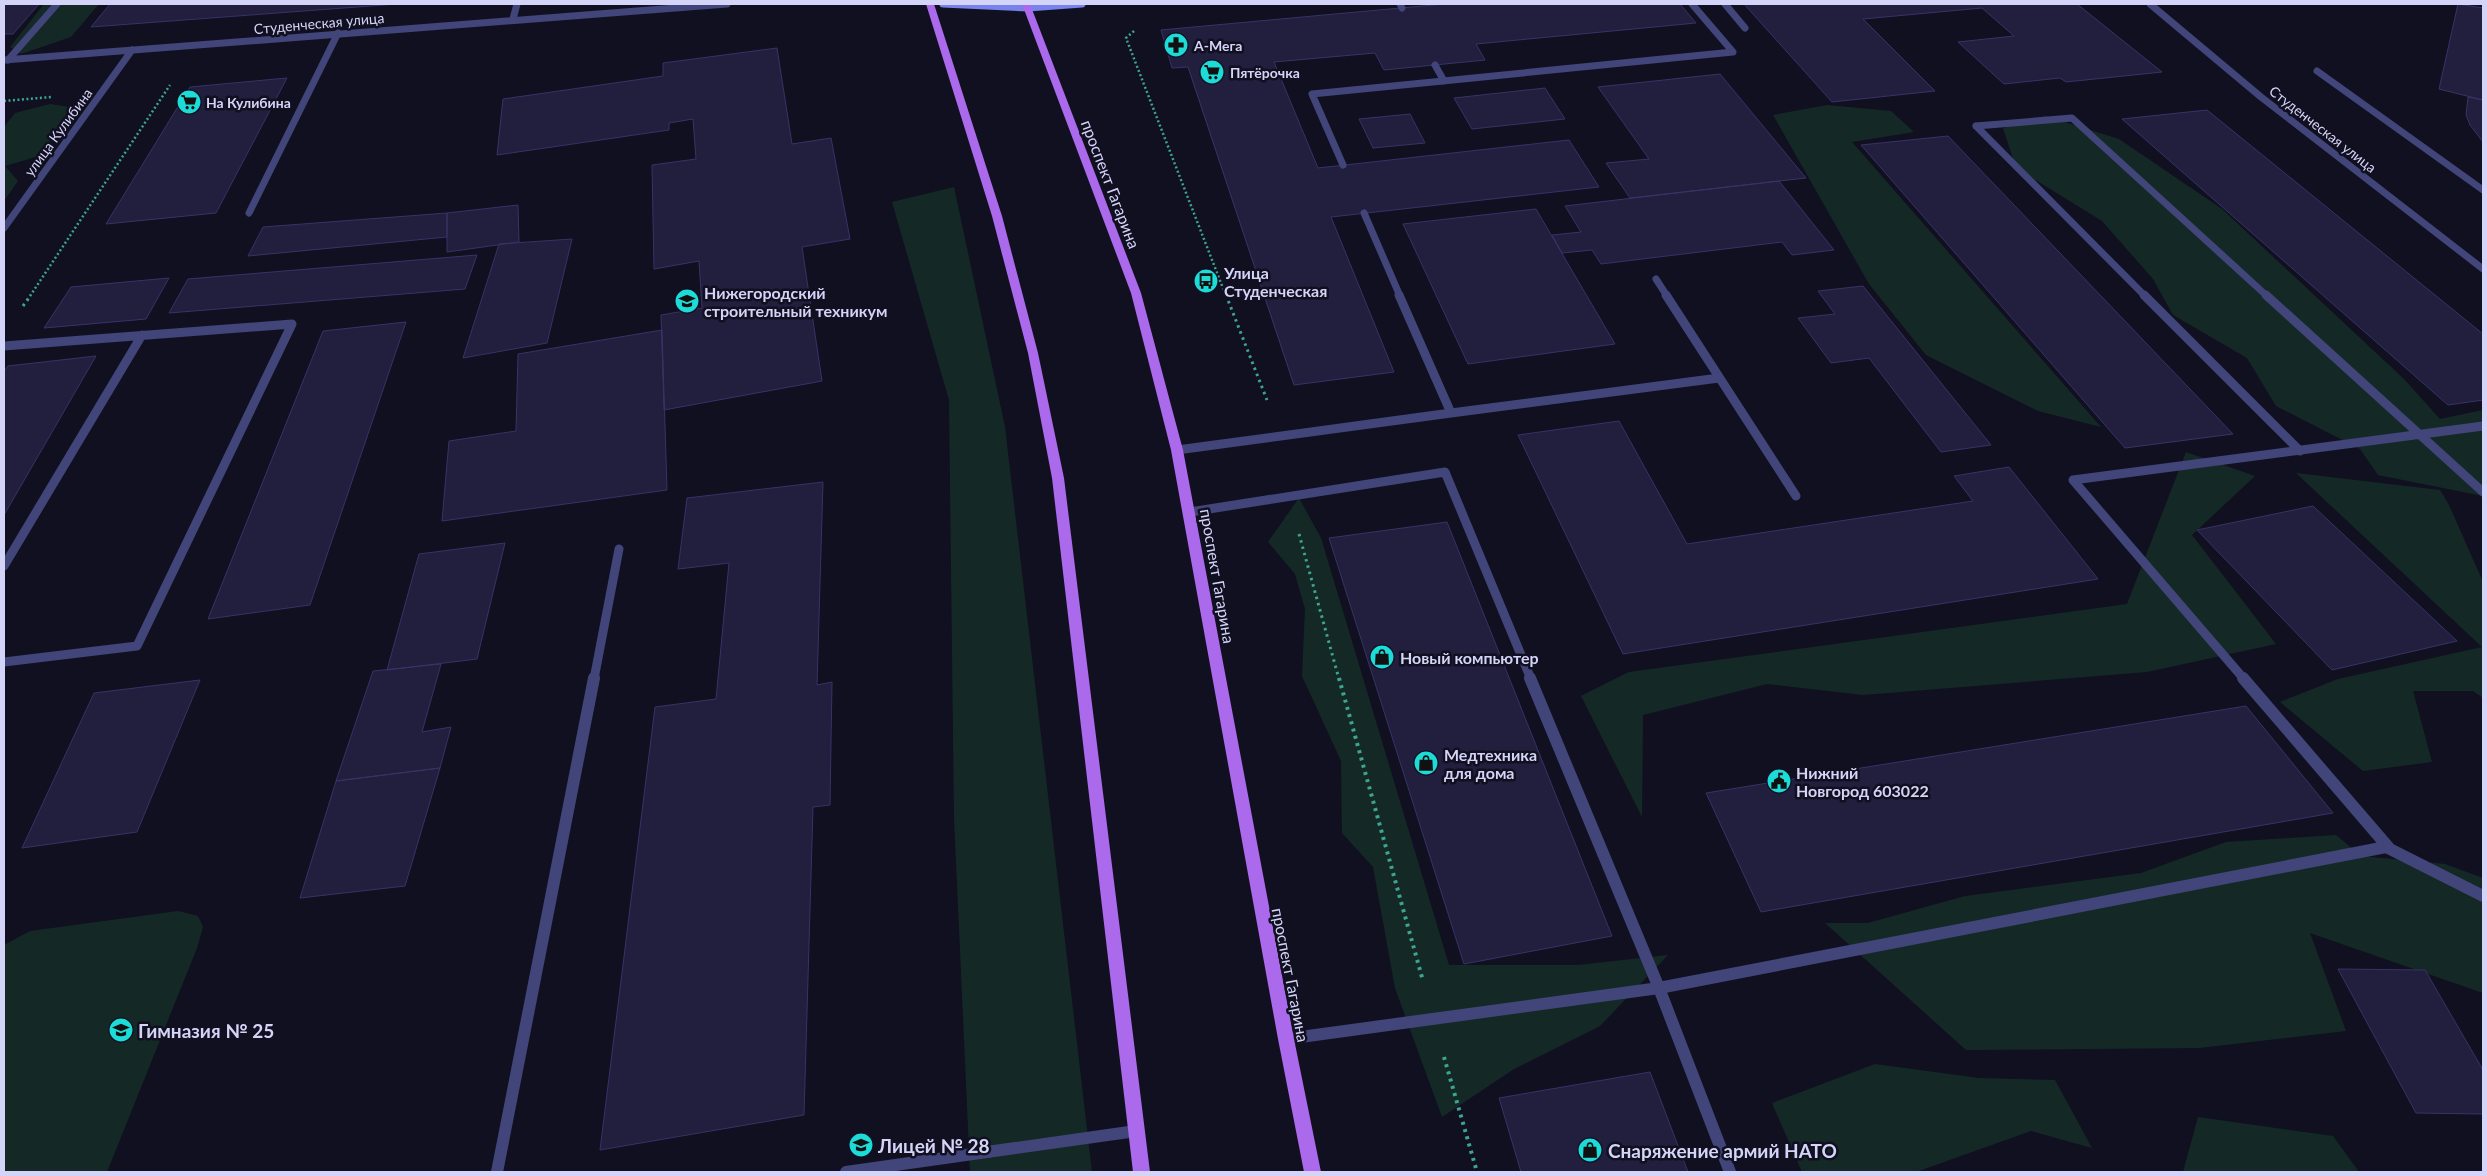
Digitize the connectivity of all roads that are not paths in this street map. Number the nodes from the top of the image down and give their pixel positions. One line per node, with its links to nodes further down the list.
1 (57, 4): 15 (street)
2 (517, 4): 11 (street)
3 (727, 4): 11 (street, Студенческая улица)
4 (930, 4): 44 (main road)
5 (943, 4): 10 (main road)
6 (1082, 4): 10 (main road)
7 (1692, 4): 18 (street)
8 (1724, 4): 12 (street)
9 (2150, 4): 24 (street, Студенческая улица)
10 (1027, 6): 32 (main road, проспект Гагарина)
11 (513, 19): 13 (street, Студенческая улица)
12 (1745, 28)
13 (338, 34): 14 (street, Студенческая улица); 21 (street)
14 (132, 50): 15 (street, Студенческая улица); 23 (street, улица Кулибина)
15 (6, 60)
16 (1435, 65): 18 (street)
17 (2317, 71): 20 (street)
18 (1444, 81): 19 (street)
19 (1343, 165)
20 (2483, 190)
21 (250, 213)
22 (1364, 214): 29 (street)
23 (4, 228)
24 (2483, 269)
25 (1656, 279): 28 (street)
26 (142, 335): 27 (street); 38 (street); 39 (street)
27 (4, 346)
28 (1719, 378): 29 (street); 35 (street)
29 (1451, 413): 32 (street)
30 (2483, 426): 31 (street)
31 (2420, 435): 33 (street); 33 (street); 34 (street)
32 (1177, 450): 36 (main road, проспект Гагарина)
33 (2300, 451): 40 (street)
34 (2483, 492)
35 (1796, 496)
36 (1190, 512): 42 (street); 43 (main road, проспект Гагарина)
37 (620, 549): 45 (street)
38 (4, 566)
39 (4, 662)
40 (2386, 846): 41 (street); 42 (street)
41 (2483, 896)
42 (1658, 988): 43 (street); 49 (street)
43 (1286, 1040): 48 (main road, проспект Гагарина)
44 (1136, 1131): 46 (street); 47 (main road)
45 (498, 1172)
46 (846, 1172)
47 (1142, 1172)
48 (1314, 1172)
49 (1730, 1172)

